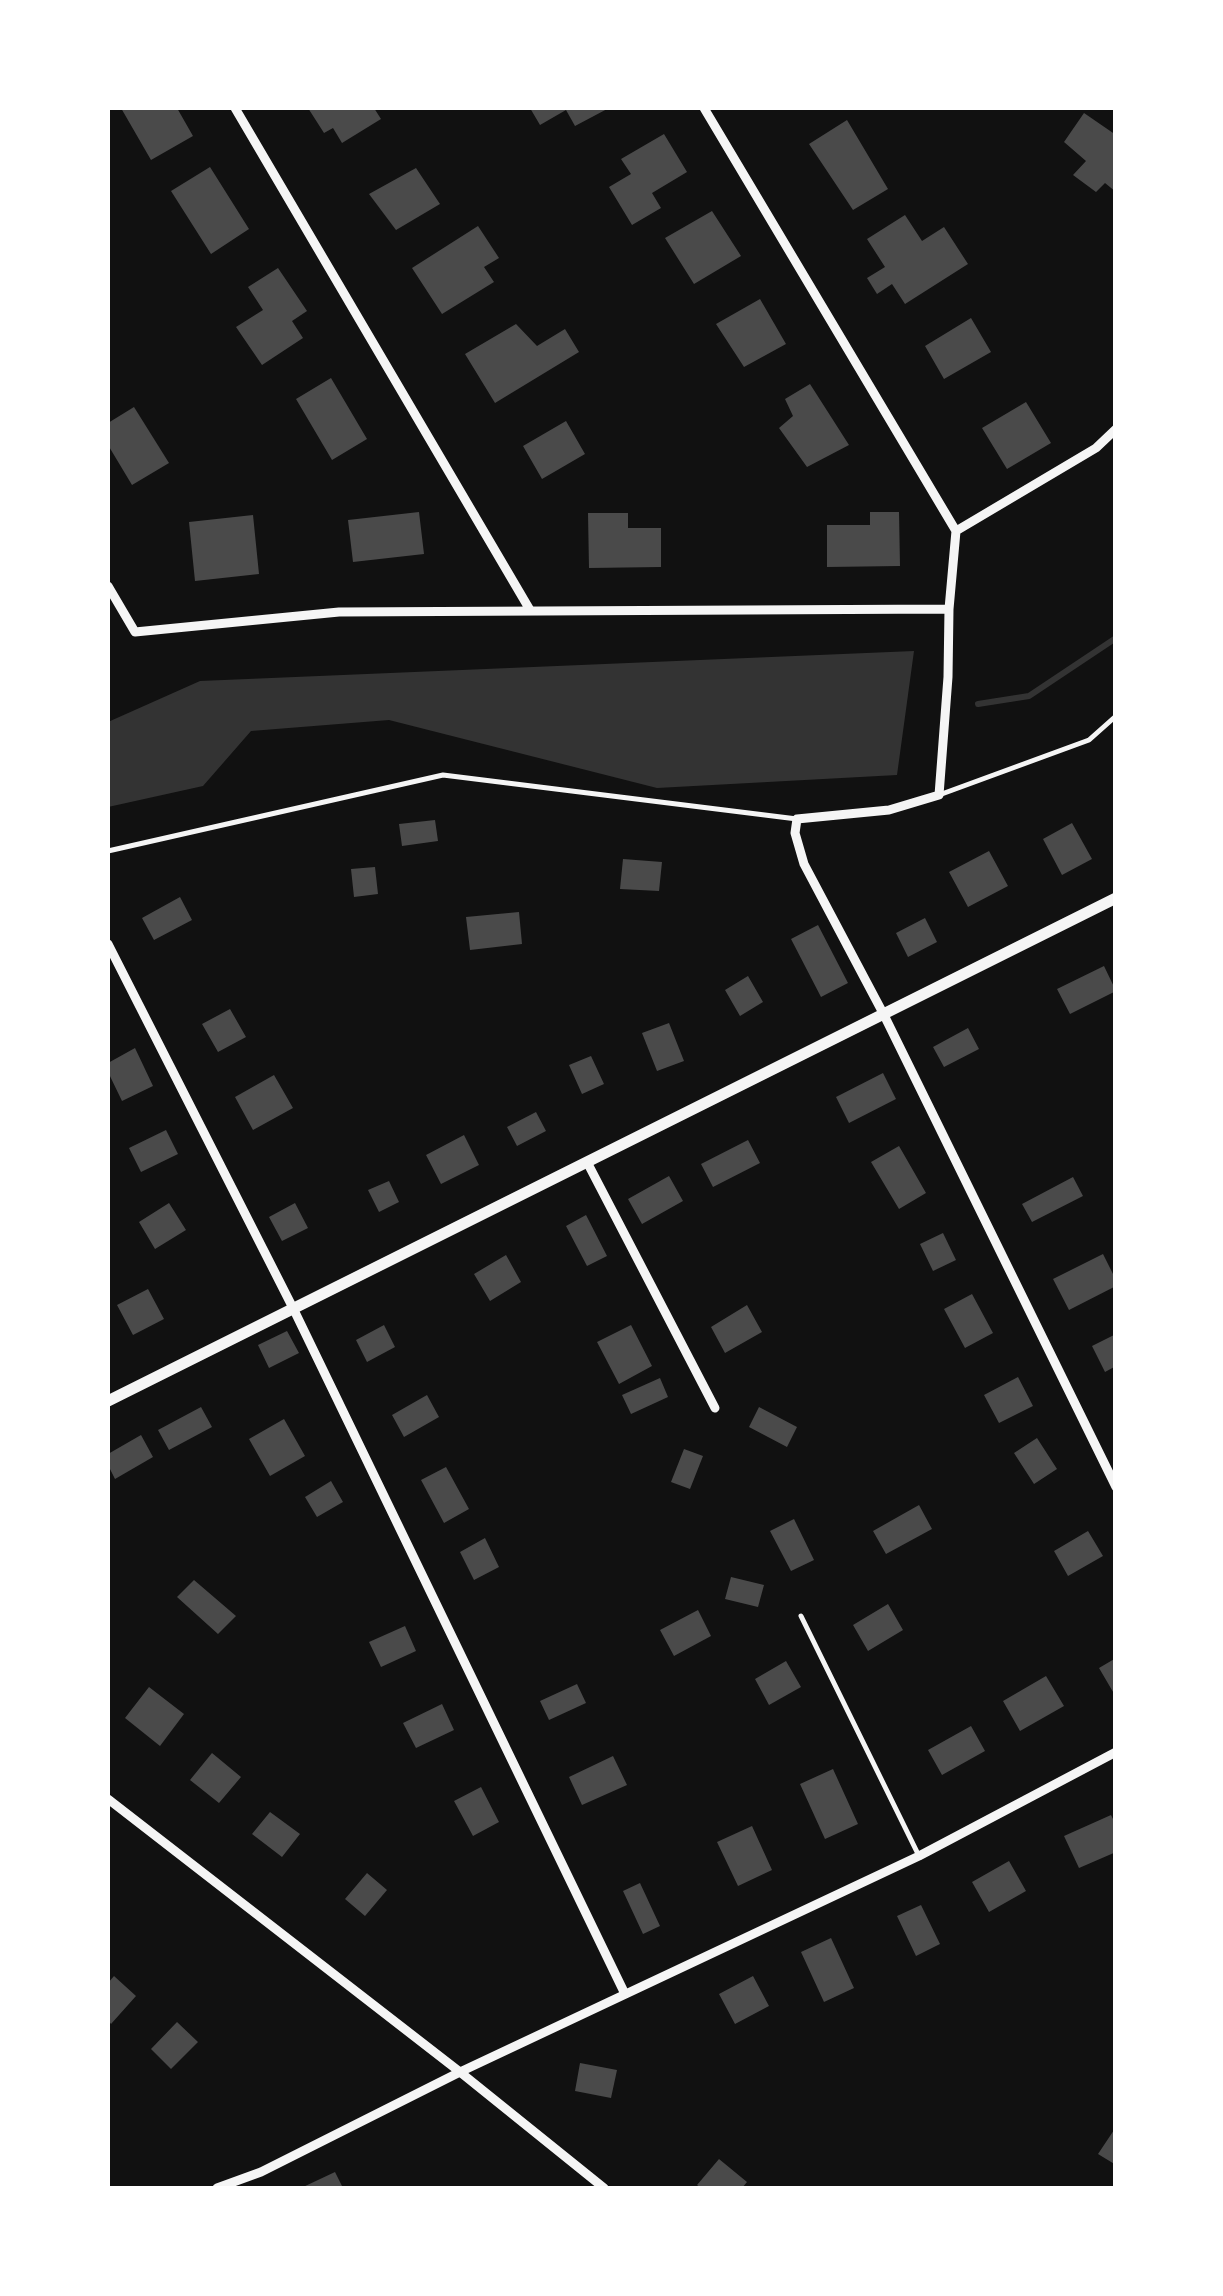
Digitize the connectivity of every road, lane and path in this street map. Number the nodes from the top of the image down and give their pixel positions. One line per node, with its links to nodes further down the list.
1 (235, 108): 6 (street)
2 (704, 108): 4 (street)
3 (1116, 429): 4 (street)
4 (956, 531): 7 (street)
5 (108, 586): 6 (street)
6 (530, 610): 7 (street)
7 (949, 610): 9 (street)
8 (1116, 716): 9 (lane)
9 (938, 795): 10 (street)
10 (797, 819): 11 (lane); 14 (street)
11 (108, 851)
12 (1116, 898): 14 (street)
13 (108, 944): 16 (street)
14 (884, 1015): 15 (street); 19 (street)
15 (587, 1162): 16 (street); 18 (street)
16 (294, 1310): 17 (street); 24 (street)
17 (108, 1401)
18 (716, 1408)
19 (1116, 1487)
20 (801, 1616): 23 (lane)
21 (1116, 1752): 23 (street)
22 (108, 1799): 25 (street)
23 (920, 1856): 24 (street)
24 (625, 1994): 25 (street)
25 (460, 2072): 26 (street); 27 (street)
26 (217, 2188)
27 (604, 2188)

